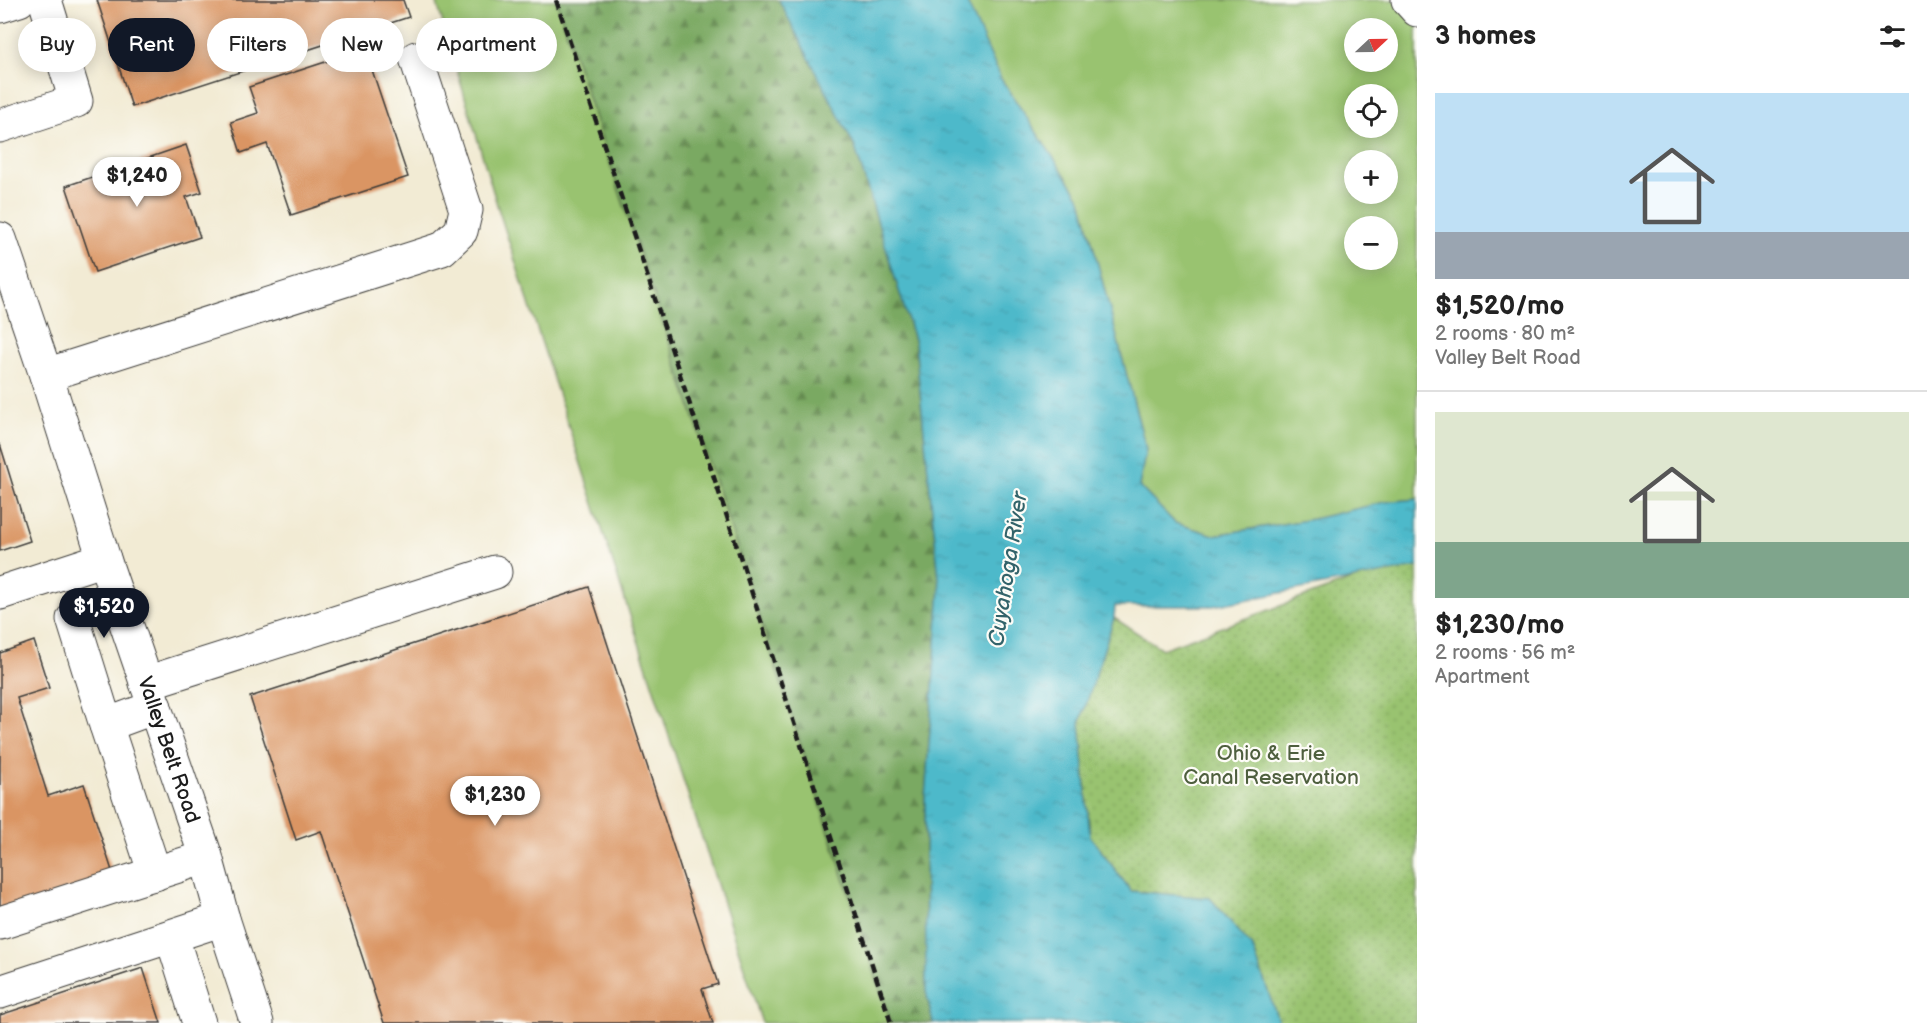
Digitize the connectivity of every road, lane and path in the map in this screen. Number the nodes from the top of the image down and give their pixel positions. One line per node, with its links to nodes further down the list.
1 (19, 0): 4 (street)
2 (45, 0): 7 (street)
3 (1408, 0): 5 (street)
4 (0, 6)
5 (1417, 10)
6 (421, 72): 10 (street)
7 (0, 126)
8 (0, 239): 9 (street, Valley Belt Road)
9 (9, 296): 10 (street, Valley Belt Road)
10 (46, 375): 11 (street, Valley Belt Road)
11 (104, 559): 13 (street); 15 (street, Valley Belt Road)
12 (495, 572): 15 (street)
13 (0, 593)
14 (73, 619): 16 (street)
15 (150, 695): 16 (street); 17 (street, Valley Belt Road)
16 (106, 725): 18 (street)
17 (206, 857): 18 (street); 19 (street, Valley Belt Road)
18 (155, 874): 20 (street)
19 (223, 919): 21 (street); 24 (street, Valley Belt Road)
20 (0, 923)
21 (172, 937): 22 (street); 23 (street)
22 (0, 992)
23 (200, 1023)
24 (257, 1023)

